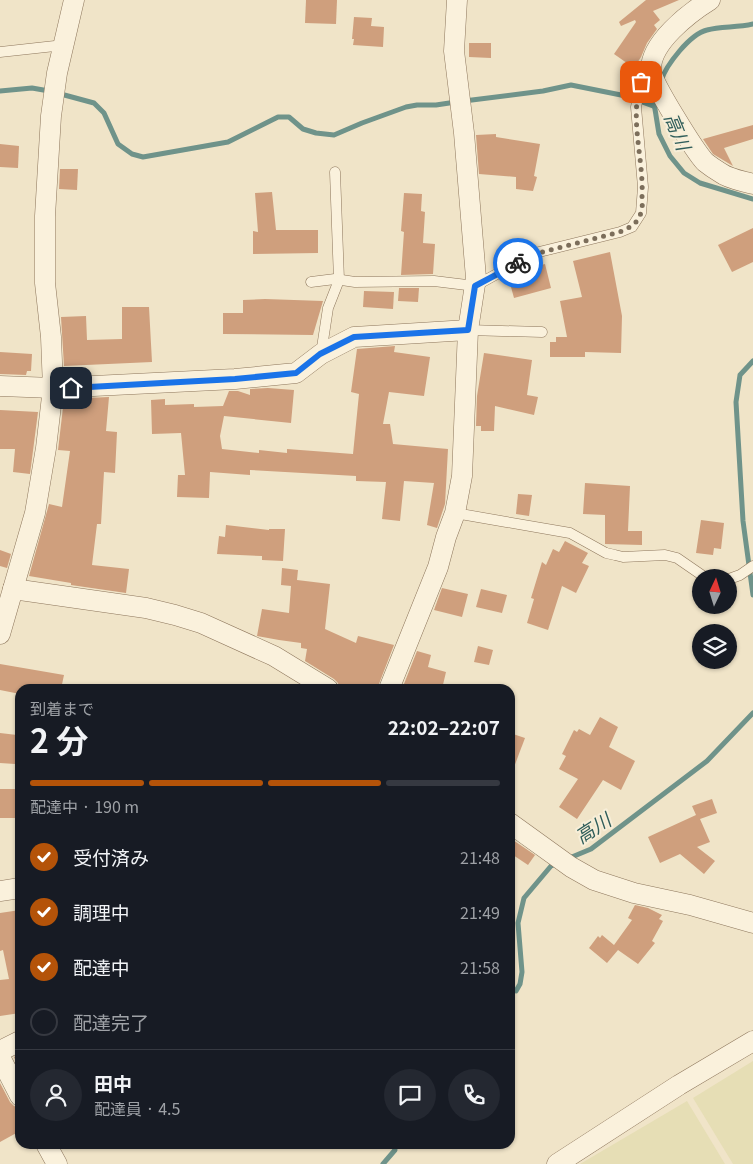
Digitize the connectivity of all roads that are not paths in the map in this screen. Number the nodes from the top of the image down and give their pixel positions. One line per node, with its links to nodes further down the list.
1 (74, 0): 4 (street)
2 (457, 0): 11 (street)
3 (710, 0): 6 (street)
4 (64, 45): 5 (lane); 16 (street)
5 (0, 52)
6 (656, 82): 8 (street); 11 (lane)
7 (335, 172): 9 (lane)
8 (753, 184)
9 (339, 280): 10 (lane); 11 (lane); 14 (lane)
10 (311, 282)
11 (475, 286): 12 (street)
12 (468, 330): 13 (lane); 14 (street); 17 (street)
13 (542, 332)
14 (320, 354): 16 (street)
15 (0, 386): 16 (street)
16 (53, 388): 21 (street)
17 (456, 513): 19 (lane); 24 (street)
18 (753, 566): 20 (lane)
19 (693, 569)
20 (738, 576)
21 (13, 590): 22 (street); 23 (street)
22 (0, 633)
23 (320, 684)
24 (391, 684)
25 (515, 826): 28 (street)
26 (15, 889): 27 (street)
27 (0, 891)
28 (753, 923)
29 (753, 1042): 36 (street)
30 (15, 1044): 31 (street)
31 (0, 1051)
32 (0, 1057): 33 (street)
33 (15, 1086)
34 (49, 1149): 35 (street)
35 (57, 1164)
36 (557, 1164)

